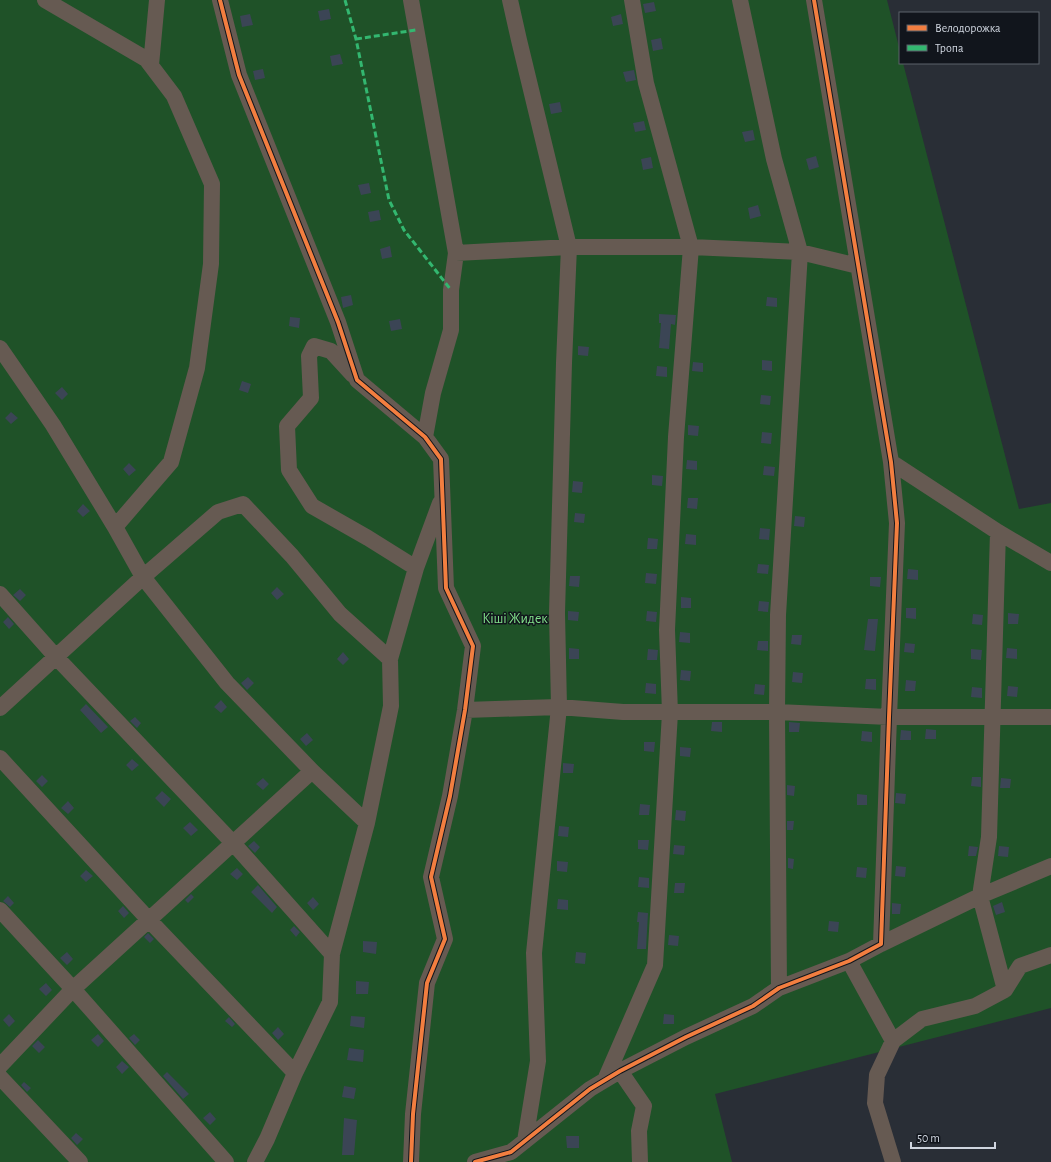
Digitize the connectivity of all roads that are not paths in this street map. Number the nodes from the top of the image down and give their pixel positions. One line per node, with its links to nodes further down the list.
1 (46, 0): 9 (street)
2 (157, 0): 9 (street)
3 (220, 0): 16 (street)
4 (411, 0): 13 (street)
5 (510, 0): 10 (street)
6 (632, 0): 11 (street)
7 (740, 0): 12 (street)
8 (814, 0): 14 (street)
9 (151, 65): 20 (street)
10 (569, 247): 11 (street); 13 (street); 28 (street)
11 (691, 247): 12 (street); 32 (street)
12 (800, 252): 14 (street); 31 (street)
13 (456, 253): 17 (street)
14 (858, 266): 18 (street)
15 (0, 348): 20 (street)
16 (357, 380): 17 (street); 23 (street)
17 (425, 437): 19 (street)
18 (891, 462): 21 (street); 33 (street)
19 (443, 495): 23 (street); 30 (street)
20 (115, 527): 24 (street)
21 (998, 532): 22 (street); 34 (street)
22 (1051, 563)
23 (416, 568): 27 (street)
24 (143, 577): 26 (street); 27 (street); 37 (street)
25 (0, 594): 26 (street)
26 (56, 657): 29 (street); 39 (street)
27 (390, 659): 38 (street)
28 (559, 707): 30 (street); 32 (street); 58 (street)
29 (0, 708)
30 (465, 710): 64 (street)
31 (777, 712): 32 (street); 33 (street); 48 (street)
32 (670, 713): 56 (street)
33 (889, 717): 34 (street); 44 (street)
34 (992, 717): 35 (street); 41 (street)
35 (1051, 717)
36 (0, 758): 43 (street)
37 (312, 771): 38 (street); 39 (street)
38 (367, 823): 45 (street)
39 (233, 843): 43 (street); 45 (street)
40 (1051, 866): 41 (street)
41 (980, 896): 44 (street); 50 (street)
42 (0, 910): 49 (street)
43 (149, 920): 49 (street); 54 (street)
44 (881, 944): 47 (street)
45 (332, 954): 54 (street)
46 (1051, 955): 50 (street)
47 (848, 961): 48 (street); 51 (street)
48 (780, 988): 53 (street)
49 (73, 989): 52 (street); 61 (street)
50 (1005, 990): 51 (street)
51 (893, 1041): 67 (street)
52 (0, 1066)
53 (620, 1071): 56 (street); 66 (street)
54 (295, 1073): 57 (street)
55 (0, 1077): 60 (street)
56 (605, 1080): 58 (street)
57 (267, 1139): 62 (street); 63 (street)
58 (525, 1141): 59 (street)
59 (508, 1157): 65 (street)
60 (80, 1162)
61 (226, 1162)
62 (255, 1162)
63 (265, 1162)
64 (411, 1162)
65 (475, 1162)
66 (640, 1162)
67 (893, 1162)

